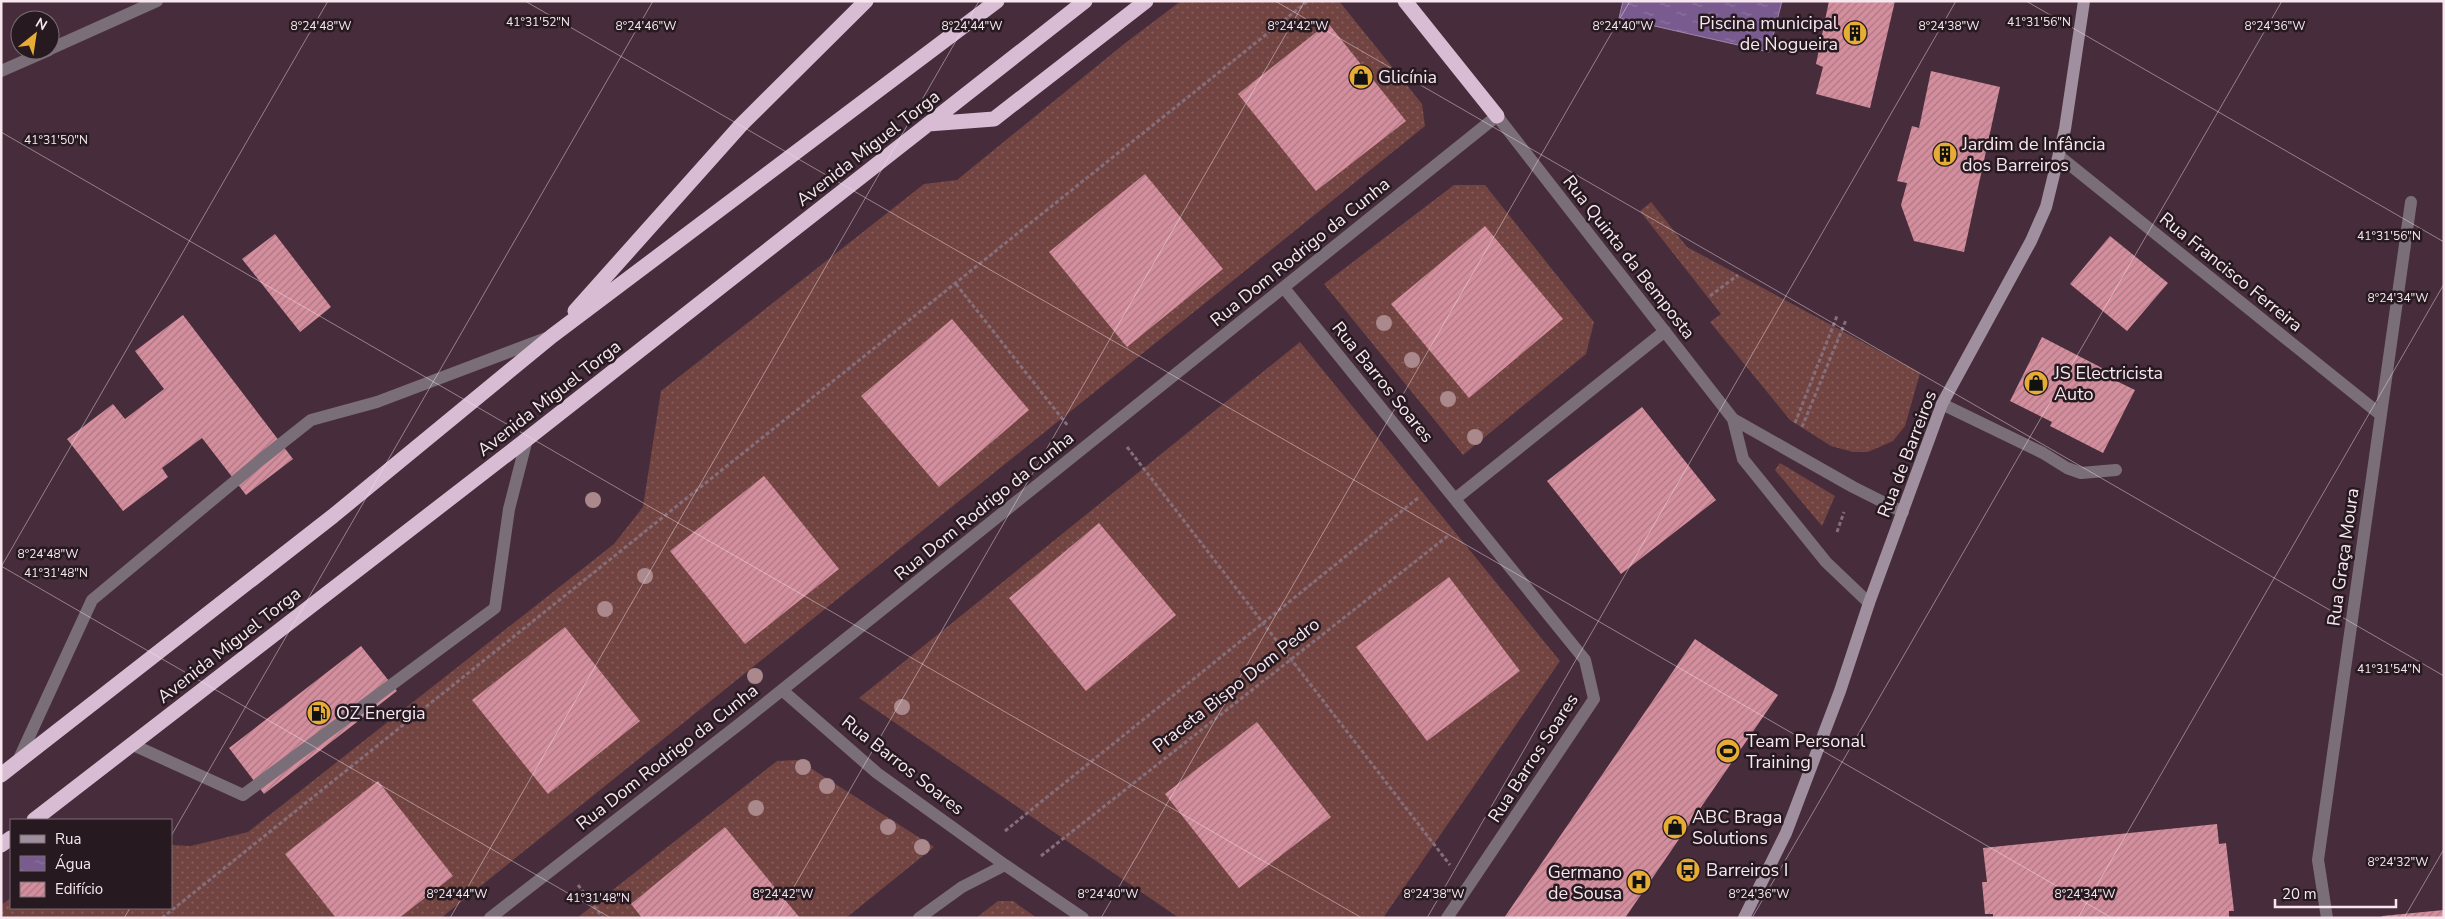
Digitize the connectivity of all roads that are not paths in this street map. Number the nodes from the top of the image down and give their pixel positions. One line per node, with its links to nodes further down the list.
1 (157, 1): 8 (street)
2 (866, 1): 17 (highway)
3 (997, 1): 17 (highway)
4 (1085, 1): 12 (highway, Avenida Miguel Torga)
5 (1146, 1): 12 (highway)
6 (1405, 1): 11 (highway)
7 (2084, 1): 13 (street, Rua de Barreiros)
8 (60, 45)
9 (26, 60): 10 (street)
10 (1, 71)
11 (1497, 116): 15 (street, Rua Dom Rodrigo da Cunha); 16 (street, Rua Quinta da Bemposta)
12 (928, 124): 21 (highway, Avenida Miguel Torga)
13 (2059, 156): 18 (street, Rua de Barreiros); 19 (street, Rua Francisco Ferreira)
14 (2411, 202): 19 (street, Rua Graça Moura)
15 (1284, 288): 23 (street, Rua Barros Soares); 26 (street, Rua Dom Rodrigo da Cunha)
16 (1665, 331): 20 (street, Rua Quinta da Bemposta); 23 (street)
17 (552, 336): 28 (highway); 28 (street)
18 (1942, 404): 22 (street); 24 (street, Rua de Barreiros)
19 (2381, 415): 37 (street, Rua Graça Moura)
20 (1733, 419): 24 (street, Rua Quinta da Bemposta); 25 (street, Rua Quinta da Bemposta)
21 (527, 439): 27 (highway, Avenida Miguel Torga); 27 (street)
22 (2116, 470)
23 (1455, 499): 35 (street, Rua Barros Soares)
24 (1903, 512): 25 (street, Rua de Barreiros)
25 (1869, 603): 36 (street, Rua de Barreiros)
26 (782, 690): 31 (street, Rua Barros Soares); 32 (street, Rua Dom Rodrigo da Cunha)
27 (131, 744): 30 (highway, Avenida Miguel Torga)
28 (17, 763): 29 (highway)
29 (1, 775)
30 (35, 819)
31 (1005, 865): 33 (street); 34 (street, Rua Barros Soares)
32 (490, 918)
33 (919, 918)
34 (1083, 918)
35 (1447, 918)
36 (1744, 918)
37 (2327, 918)

